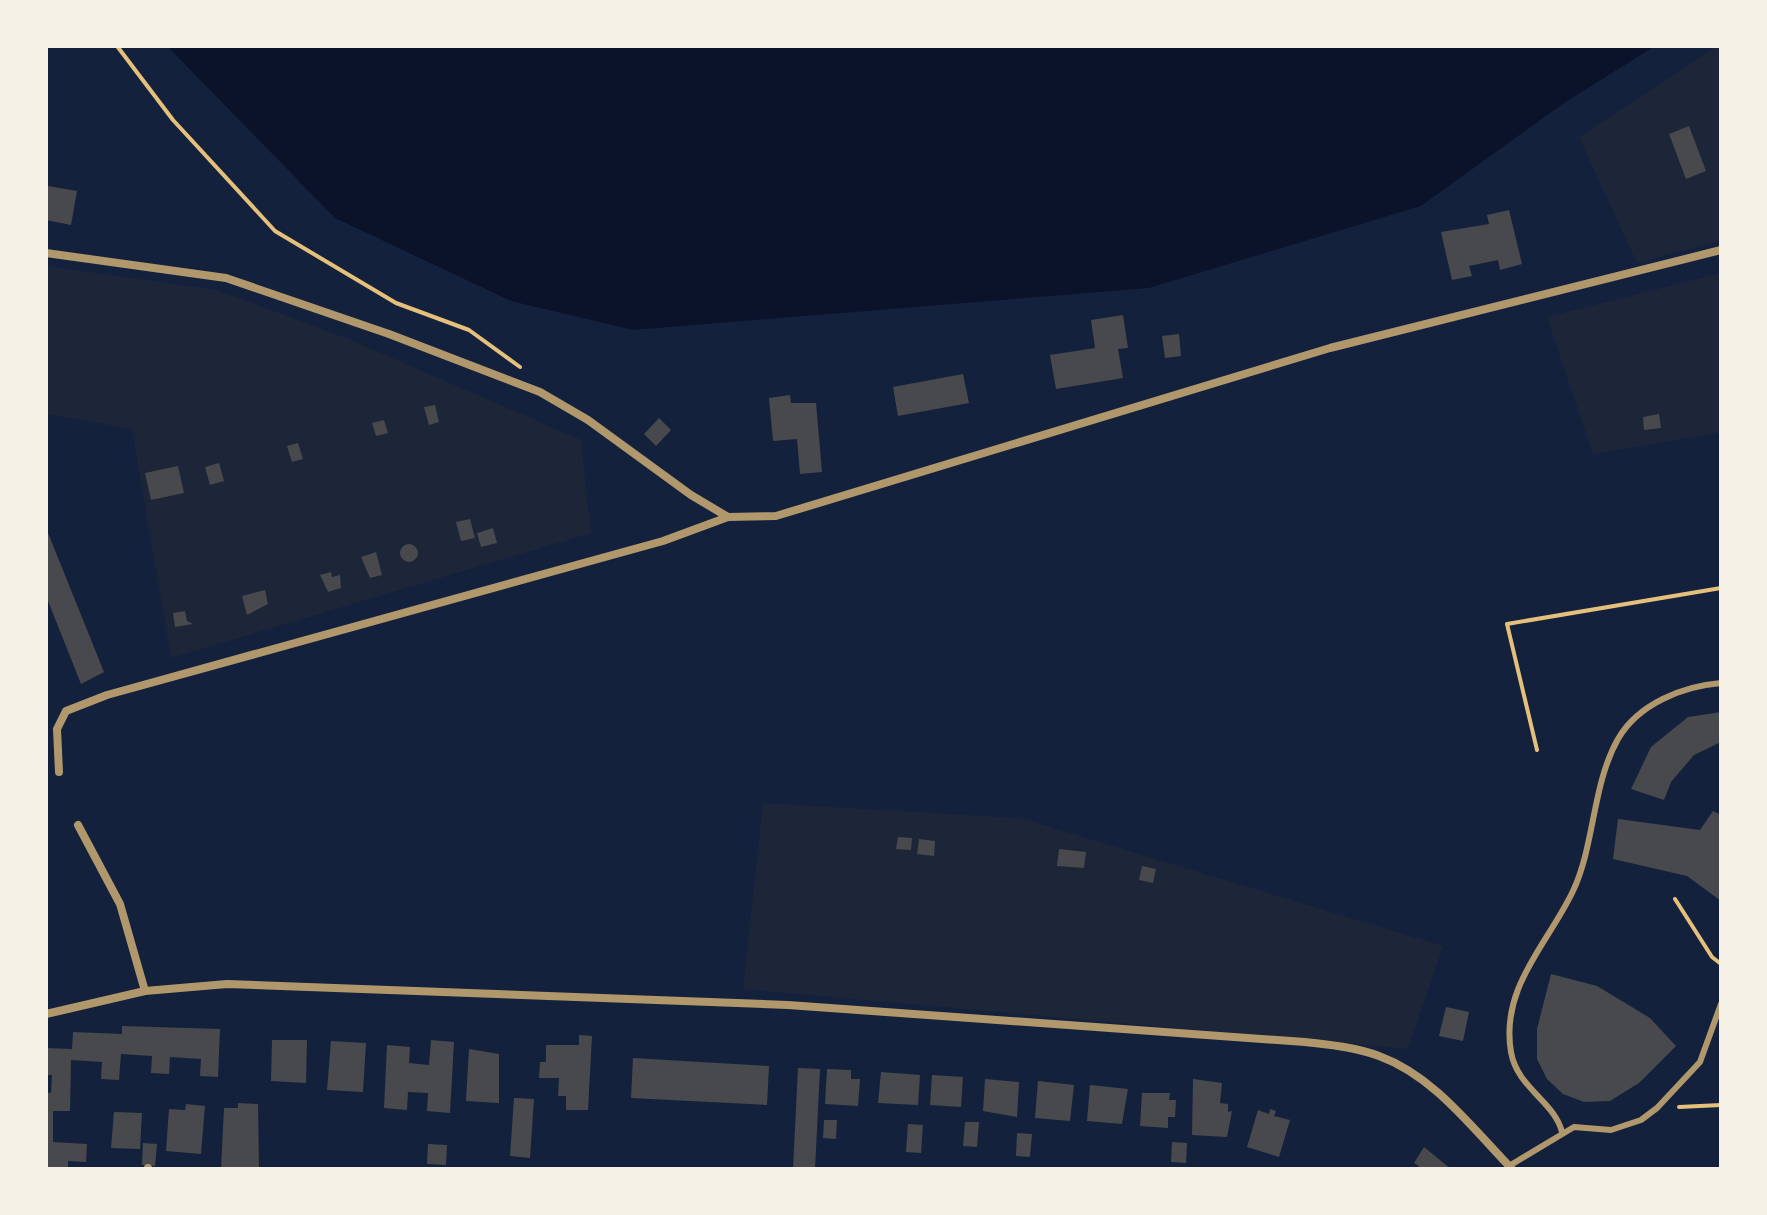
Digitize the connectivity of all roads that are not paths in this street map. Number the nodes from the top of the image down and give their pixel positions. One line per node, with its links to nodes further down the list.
1 (1721, 250): 3 (street)
2 (46, 253): 3 (street)
3 (728, 517): 5 (street)
4 (1721, 683): 10 (lane)
5 (59, 772)
6 (78, 825): 7 (street)
7 (145, 991): 9 (street); 11 (street)
8 (1721, 1004): 10 (lane)
9 (46, 1014)
10 (1562, 1132): 11 (lane)
11 (1509, 1168)

